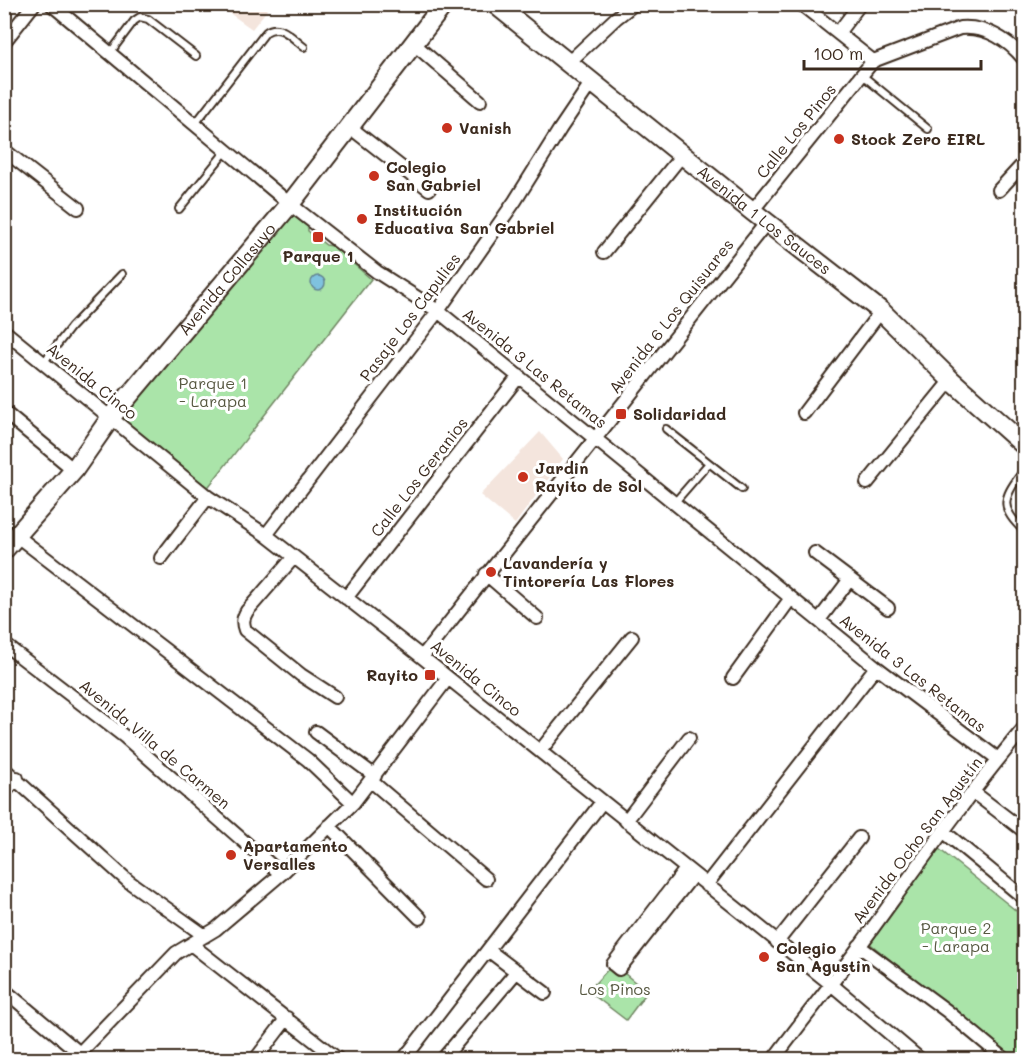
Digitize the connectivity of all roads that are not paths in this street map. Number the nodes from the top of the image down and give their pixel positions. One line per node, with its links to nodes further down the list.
1 (51, 4): 12 (street, Avenida 3 Las Retamas)
2 (444, 4): 10 (street, Avenida Collasuyo)
3 (495, 4): 16 (street, Avenida 1 Los Sauces)
4 (634, 4): 16 (street)
5 (801, 4): 8 (street)
6 (860, 4): 8 (street)
7 (29, 6): 9 (street)
8 (838, 33): 15 (street)
9 (4, 42)
10 (413, 43): 19 (street); 21 (street, Avenida Collasuyo)
11 (304, 47): 20 (lane)
12 (110, 54): 13 (lane); 20 (street, Avenida 3 Las Retamas)
13 (196, 56)
14 (1024, 59): 15 (street, Calle Los Pinos)
15 (873, 62): 17 (street, Calle Los Pinos)
16 (568, 63): 18 (street, Avenida 1 Los Sauces)
17 (862, 75): 22 (lane); 32 (street, Calle Los Pinos)
18 (591, 83): 25 (street, Avenida 1 Los Sauces); 36 (street, Pasaje Los Capulies)
19 (480, 101)
20 (195, 124): 24 (street, Avenida 3 Las Retamas)
21 (351, 128): 27 (street); 29 (street, Avenida Collasuyo)
22 (928, 129)
23 (4, 150): 30 (street)
24 (226, 151): 29 (street, Avenida 3 Las Retamas); 31 (lane)
25 (682, 155): 32 (street, Avenida 1 Los Sauces); 34 (street)
26 (1024, 163): 28 (street)
27 (429, 189)
28 (999, 190)
29 (290, 204): 36 (street, Avenida 3 Las Retamas); 44 (street, Avenida Collasuyo)
30 (78, 208)
31 (179, 209)
32 (752, 211): 33 (street, Avenida 1 Los Sauces)
33 (766, 222): 37 (street, Avenida 1 Los Sauces); 46 (street, Avenida 6 Los Quisuares)
34 (604, 252)
35 (122, 274): 39 (lane)
36 (438, 311): 40 (street, Avenida 3 Las Retamas); 56 (street, Pasaje Los Capulies)
37 (881, 311): 41 (street, Avenida 1 Los Sauces); 43 (street)
38 (4, 332): 39 (street, Avenida Cinco)
39 (43, 364): 44 (street, Avenida Cinco)
40 (519, 376): 46 (street, Avenida 3 Las Retamas); 63 (street, Calle Los Geranios)
41 (951, 380): 47 (street, Avenida 1 Los Sauces); 51 (street)
42 (4, 412): 49 (street)
43 (804, 412)
44 (111, 417): 49 (street, Avenida Collasuyo); 53 (street, Avenida Cinco)
45 (666, 429): 48 (lane)
46 (597, 438): 54 (street, Avenida 3 Las Retamas); 61 (street, Avenida 6 Los Quisuares)
47 (1023, 443)
48 (708, 462): 52 (lane); 54 (lane)
49 (74, 470): 57 (street, Avenida Collasuyo)
50 (1024, 475): 55 (lane)
51 (867, 483)
52 (742, 489)
53 (208, 497): 56 (street, Avenida Cinco); 60 (street)
54 (675, 502): 64 (street, Avenida 3 Las Retamas)
55 (1024, 531)
56 (266, 535): 59 (street, Avenida Cinco)
57 (8, 545): 86 (street)
58 (815, 553): 62 (street)
59 (294, 557): 63 (street, Avenida Cinco); 74 (street)
60 (161, 558)
61 (486, 574): 66 (street); 70 (street, Avenida 6 Los Quisuares)
62 (850, 579): 65 (street); 67 (street)
63 (346, 598): 70 (street, Avenida Cinco)
64 (791, 598): 67 (street, Avenida 3 Las Retamas); 73 (street)
65 (888, 608)
66 (537, 618)
67 (819, 620): 71 (street, Avenida 3 Las Retamas)
68 (632, 637): 78 (street)
69 (4, 644): 93 (street, Avenida Villa de Carmen)
70 (422, 657): 72 (street, Avenida Cinco)
71 (876, 667): 79 (street, Avenida 3 Las Retamas); 95 (street)
72 (448, 678): 78 (street, Avenida Cinco); 82 (street)
73 (733, 678)
74 (335, 697)
75 (1024, 728): 79 (street, Avenida Ocho San Agustín)
76 (316, 732): 82 (street)
77 (689, 738): 87 (street)
78 (540, 751): 85 (street, Avenida Cinco)
79 (998, 759): 83 (street, Avenida Ocho San Agustín)
80 (4, 769): 81 (street)
81 (17, 778): 84 (street); 98 (street)
82 (373, 779): 86 (street); 94 (street)
83 (973, 792): 89 (street, Avenida Ocho San Agustín); 90 (street)
84 (4, 793)
85 (602, 802): 87 (street, Avenida Cinco); 102 (street)
86 (353, 803): 88 (street)
87 (626, 821): 92 (street, Avenida Cinco)
88 (329, 826): 93 (street); 97 (street)
89 (943, 831): 96 (street); 101 (street, Avenida Ocho San Agustín)
90 (1024, 831)
91 (859, 838): 99 (street)
92 (689, 872): 92 (street); 95 (street, Avenida Cinco)
93 (281, 874): 98 (street)
94 (486, 879)
95 (706, 885): 99 (street, Avenida Cinco)
96 (1024, 898)
97 (420, 918)
98 (205, 936): 100 (street)
99 (777, 942): 104 (street, Avenida Cinco)
100 (192, 945): 107 (street); 108 (street)
101 (859, 946): 104 (street, Avenida Ocho San Agustín); 115 (street)
102 (488, 950): 103 (street); 111 (street)
103 (517, 971): 106 (street); 112 (street)
104 (831, 984): 113 (street, Avenida Ocho San Agustín); 114 (street, Avenida Cinco)
105 (4, 990): 108 (street)
106 (545, 993)
107 (287, 1018): 109 (street); 110 (street)
108 (80, 1057)
109 (255, 1059)
110 (339, 1059)
111 (403, 1059)
112 (442, 1059)
113 (773, 1059)
114 (921, 1059)
115 (1006, 1059)

